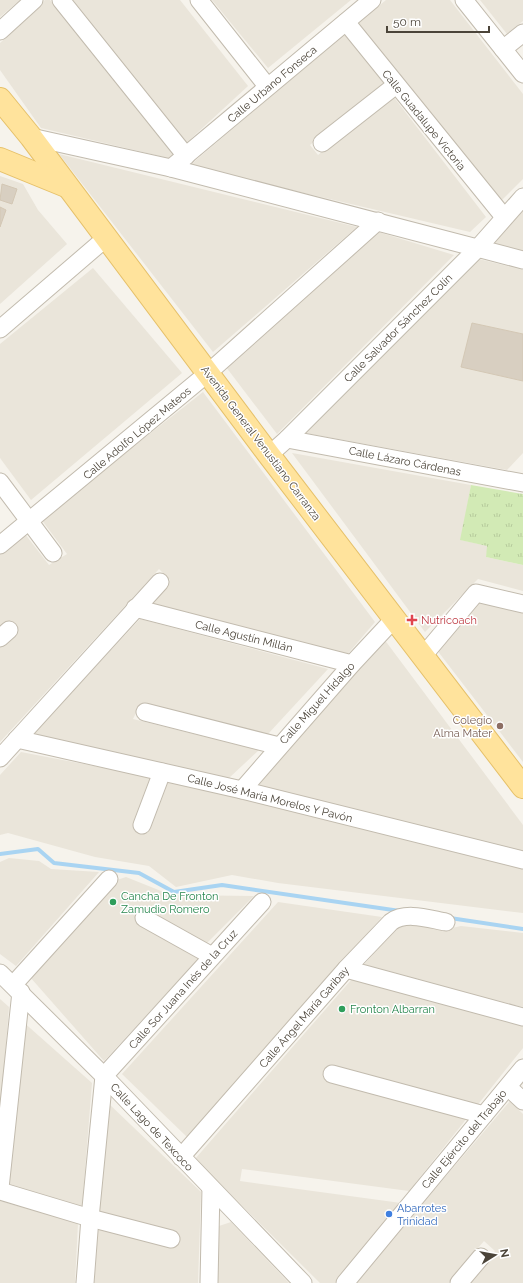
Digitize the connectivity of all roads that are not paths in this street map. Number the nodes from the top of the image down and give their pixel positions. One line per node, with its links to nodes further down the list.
1 (34, 0): 7 (street)
2 (61, 0): 16 (street)
3 (199, 0): 11 (street)
4 (372, 0): 6 (street, Calle Urbano Fonseca)
5 (464, 0): 9 (street)
6 (346, 22): 11 (street, Calle Urbano Fonseca); 12 (street, Calle Guadalupe Victoria)
7 (0, 31)
8 (523, 33): 9 (street)
9 (503, 49): 10 (street)
10 (523, 74)
11 (267, 86): 16 (street, Calle Urbano Fonseca)
12 (396, 86): 15 (street); 21 (street, Calle Guadalupe Victoria)
13 (0, 99): 14 (main road, Avenida General Venustiano Carranza)
14 (31, 138): 18 (street); 19 (main road, Avenida General Venustiano Carranza)
15 (322, 143)
16 (186, 156): 18 (street, Calle Urbano Fonseca)
17 (0, 159): 19 (main road)
18 (171, 168): 22 (street)
19 (66, 186): 23 (main road, Avenida General Venustiano Carranza)
20 (523, 197): 21 (street, Calle Salvador Sánchez Colín)
21 (504, 217): 24 (street, Calle Salvador Sánchez Colín)
22 (378, 221): 24 (street); 27 (street, Calle Adolfo López Mateos)
23 (106, 238): 26 (street); 27 (main road, Avenida General Venustiano Carranza)
24 (477, 248): 25 (street); 28 (street, Calle Salvador Sánchez Colín)
25 (523, 260)
26 (0, 329)
27 (208, 373): 29 (main road, Avenida General Venustiano Carranza); 32 (street, Calle Adolfo López Mateos)
28 (287, 439): 29 (street, Calle Salvador Sánchez Colín); 30 (street, Calle Lázaro Cárdenas)
29 (268, 454): 38 (main road, Avenida General Venustiano Carranza)
30 (519, 478)
31 (0, 482): 32 (street)
32 (30, 522): 33 (street, Calle Adolfo López Mateos); 34 (street)
33 (0, 545)
34 (53, 553)
35 (160, 582): 37 (street)
36 (523, 604): 39 (street)
37 (135, 608): 40 (street, Calle Agustín Millán); 42 (street)
38 (394, 619): 39 (main road, Avenida General Venustiano Carranza); 40 (street, Calle Miguel Hidalgo)
39 (423, 656): 46 (main road, Avenida General Venustiano Carranza)
40 (352, 664): 43 (street, Calle Miguel Hidalgo)
41 (145, 712): 43 (street)
42 (16, 739): 44 (street); 45 (street, Calle José María Morelos Y Pavón)
43 (279, 746): 47 (street, Calle Miguel Hidalgo)
44 (0, 758)
45 (162, 772): 47 (street, Calle José María Morelos Y Pavón); 48 (street)
46 (523, 787)
47 (242, 790): 49 (street, Calle José María Morelos Y Pavón)
48 (142, 825)
49 (523, 860)
50 (109, 879): 57 (street)
51 (262, 902): 54 (street, Calle Sor Juana Inés de la Cruz)
52 (144, 918): 54 (street)
53 (446, 922): 55 (street, Calle Ángel María Garibay)
54 (212, 956): 61 (street, Calle Sor Juana Inés de la Cruz)
55 (346, 969): 58 (street); 65 (street, Calle Ángel María Garibay)
56 (0, 973): 57 (street, Calle Lago de Texcoco)
57 (17, 989): 61 (street, Calle Lago de Texcoco); 67 (street)
58 (523, 1017)
59 (523, 1068): 62 (street, Calle Ejército del Trabajo)
60 (332, 1074): 64 (street)
61 (104, 1076): 65 (street, Calle Lago de Texcoco); 68 (street)
62 (508, 1087): 63 (street); 64 (street, Calle Ejército del Trabajo)
63 (523, 1101)
64 (484, 1115): 74 (street, Calle Ejército del Trabajo)
65 (181, 1157): 66 (street, Calle Lago de Texcoco)
66 (211, 1188): 72 (street); 73 (street, Calle Lago de Texcoco)
67 (0, 1190): 68 (street)
68 (90, 1218): 69 (street); 71 (street)
69 (171, 1239)
70 (481, 1257): 75 (street)
71 (85, 1283)
72 (209, 1283)
73 (303, 1283)
74 (345, 1283)
75 (459, 1283)

